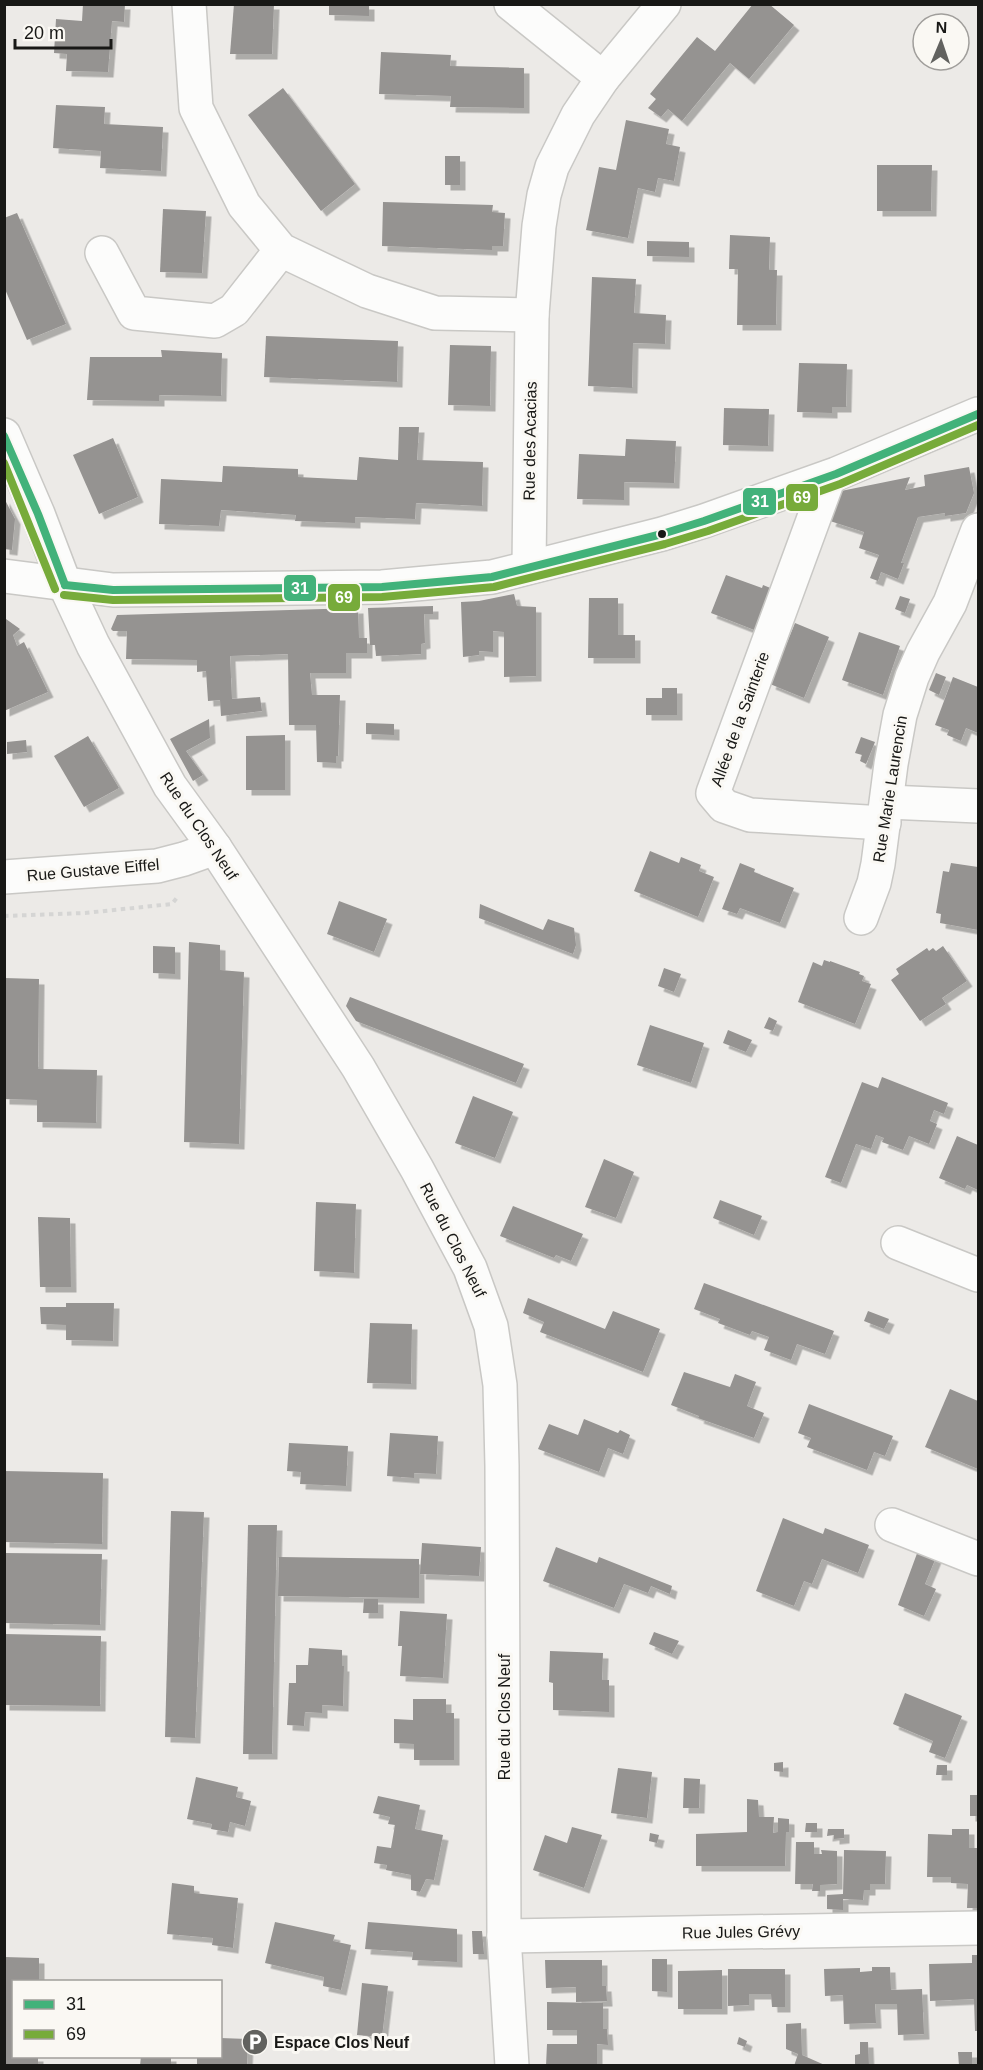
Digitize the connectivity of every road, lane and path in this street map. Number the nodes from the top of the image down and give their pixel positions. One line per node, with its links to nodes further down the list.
1 (189, 4): 5 (street)
2 (512, 4): 4 (street)
3 (664, 4): 4 (street, Rue des Acacias)
4 (603, 78): 7 (street, Rue des Acacias)
5 (281, 250): 6 (street); 7 (street)
6 (102, 253)
7 (532, 315): 12 (street, Rue des Acacias)
8 (978, 414): 10 (street)
9 (4, 435): 14 (street, Rue du Clos Neuf)
10 (829, 477): 12 (street); 16 (street, Allée de la Sainterie)
11 (978, 530): 16 (street, Rue Marie Laurencin)
12 (529, 567): 14 (street)
13 (4, 576): 14 (street)
14 (65, 585): 17 (street, Rue du Clos Neuf)
15 (978, 806): 16 (street)
16 (886, 813): 19 (street, Rue Marie Laurencin)
17 (215, 848): 18 (street, Rue Gustave Eiffel); 25 (street, Rue du Clos Neuf)
18 (4, 877)
19 (861, 918)
20 (898, 1243): 21 (street)
21 (978, 1275)
22 (892, 1525): 23 (street)
23 (978, 1559)
24 (978, 1928): 25 (street, Rue Jules Grévy)
25 (504, 1936): 26 (street, Rue du Clos Neuf)
26 (512, 2066)

